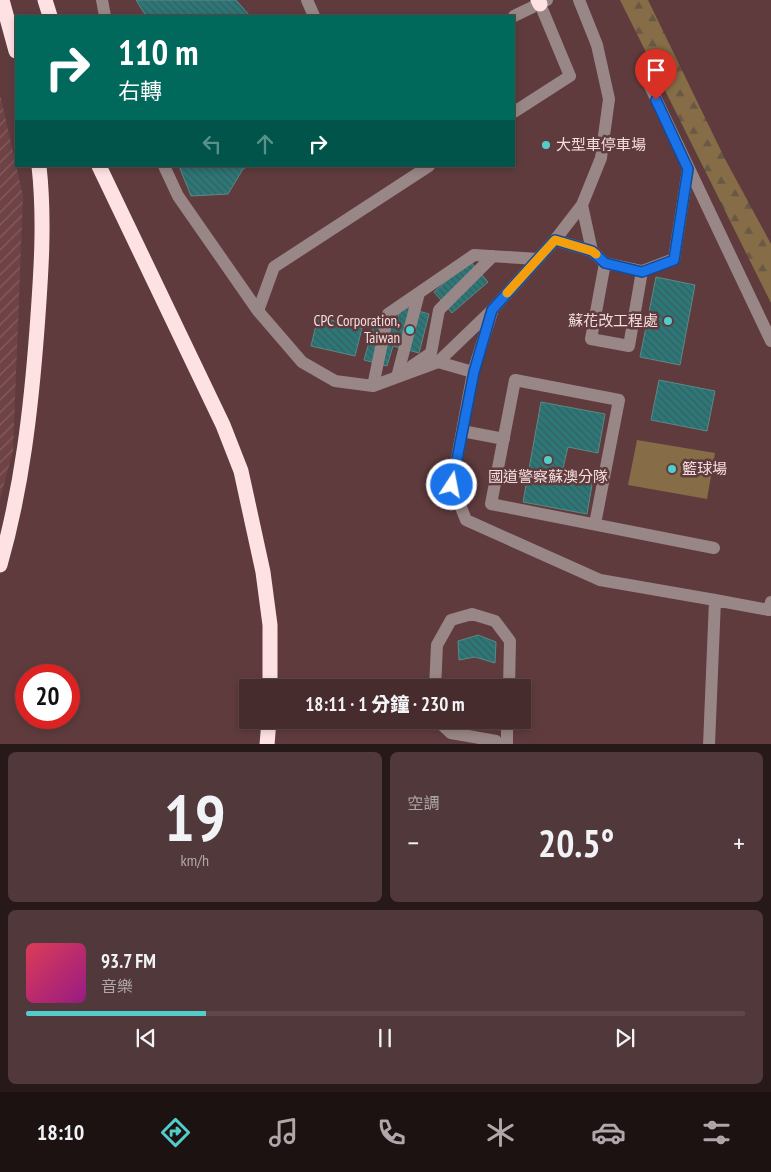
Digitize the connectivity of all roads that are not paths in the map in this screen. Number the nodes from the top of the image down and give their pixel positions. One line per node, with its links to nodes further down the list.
1 (2, 0): 11 (highway)
2 (11, 0): 10 (highway)
3 (102, 0): 7 (lane)
4 (307, 0): 8 (lane)
5 (579, 0): 19 (lane)
6 (542, 1): 9 (lane); 13 (lane)
7 (105, 15)
8 (314, 15)
9 (515, 15)
10 (15, 22)
11 (15, 47)
12 (648, 82): 18 (lane)
13 (515, 111)
14 (39, 167): 38 (highway)
15 (99, 167): 41 (highway)
16 (164, 167): 28 (lane)
17 (427, 167): 28 (lane)
18 (688, 169): 25 (lane); 29 (lane)
19 (582, 205): 20 (lane); 21 (lane)
20 (555, 240): 21 (lane); 23 (lane)
21 (592, 251): 24 (lane)
22 (494, 256): 23 (lane); 26 (lane); 32 (lane)
23 (538, 259): 27 (lane)
24 (605, 263): 25 (lane); 25 (lane)
25 (642, 272)
26 (419, 293): 32 (lane); 33 (lane)
27 (492, 310): 30 (lane); 31 (lane)
28 (258, 311): 33 (lane)
29 (771, 341)
30 (438, 362): 31 (lane); 32 (lane)
31 (474, 372): 34 (lane)
32 (398, 377): 33 (lane)
33 (373, 386)
34 (462, 431): 35 (lane); 39 (lane)
35 (504, 439): 36 (lane); 36 (lane)
36 (595, 524): 37 (lane)
37 (714, 548)
38 (0, 565)
39 (714, 600): 40 (lane); 50 (lane)
40 (771, 602)
41 (270, 679)
42 (435, 679): 43 (lane)
43 (509, 679)
44 (268, 729): 47 (highway)
45 (447, 729): 48 (lane)
46 (508, 729): 49 (lane)
47 (267, 744)
48 (499, 744)
49 (507, 744)
50 (710, 744)

